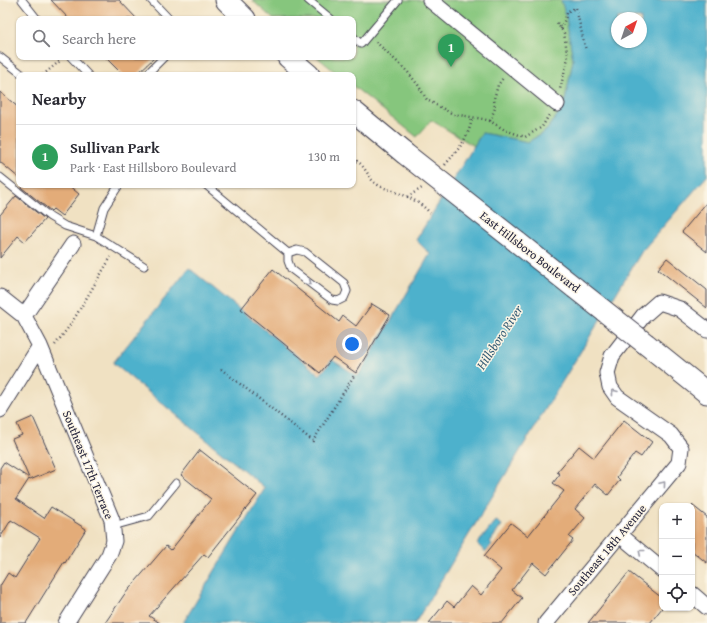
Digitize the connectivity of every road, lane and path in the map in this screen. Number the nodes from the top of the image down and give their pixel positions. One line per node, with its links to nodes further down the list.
1 (22, 0): 7 (lane)
2 (151, 0): 8 (lane)
3 (226, 0): 9 (main road)
4 (308, 0): 10 (lane)
5 (398, 0): 13 (lane)
6 (430, 0): 21 (street)
7 (35, 16)
8 (166, 16)
9 (242, 16)
10 (327, 16)
11 (557, 23): 12 (path)
12 (561, 29): 15 (path); 27 (path)
13 (369, 35): 14 (lane); 29 (path)
14 (356, 40)
15 (586, 50)
16 (0, 57): 22 (lane)
17 (60, 60): 23 (path)
18 (74, 60): 24 (lane)
19 (161, 60): 25 (lane)
20 (292, 60): 26 (main road)
21 (512, 67): 27 (street); 29 (path)
22 (19, 72)
23 (46, 72)
24 (85, 72)
25 (149, 72)
26 (306, 72)
27 (557, 104): 29 (path)
28 (356, 113): 46 (main road, East Hillsboro Boulevard, bridge)
29 (490, 121)
30 (356, 161): 34 (path)
31 (0, 177): 35 (lane)
32 (117, 188): 35 (lane)
33 (210, 188): 38 (lane)
34 (430, 213)
35 (96, 236): 37 (lane)
36 (73, 244): 41 (street)
37 (116, 249): 39 (lane); 43 (path)
38 (288, 253): 38 (lane, one-way to 38)
39 (144, 266)
40 (0, 298): 41 (street)
41 (24, 316): 43 (street, Southeast 17th Terrace)
42 (707, 330): 50 (street, Southeast 18th Avenue, one-way to 42)
43 (42, 352): 47 (street); 49 (street, Southeast 17th Terrace)
44 (221, 369): 45 (path)
45 (355, 374)
46 (707, 393)
47 (0, 410)
48 (176, 483): 49 (lane)
49 (113, 526): 54 (street, Southeast 17th Terrace)
50 (620, 535): 51 (street, one-way to 50); 55 (street, Southeast 18th Avenue)
51 (659, 568)
52 (695, 597): 53 (street)
53 (707, 607)
54 (66, 623)
55 (546, 623)

